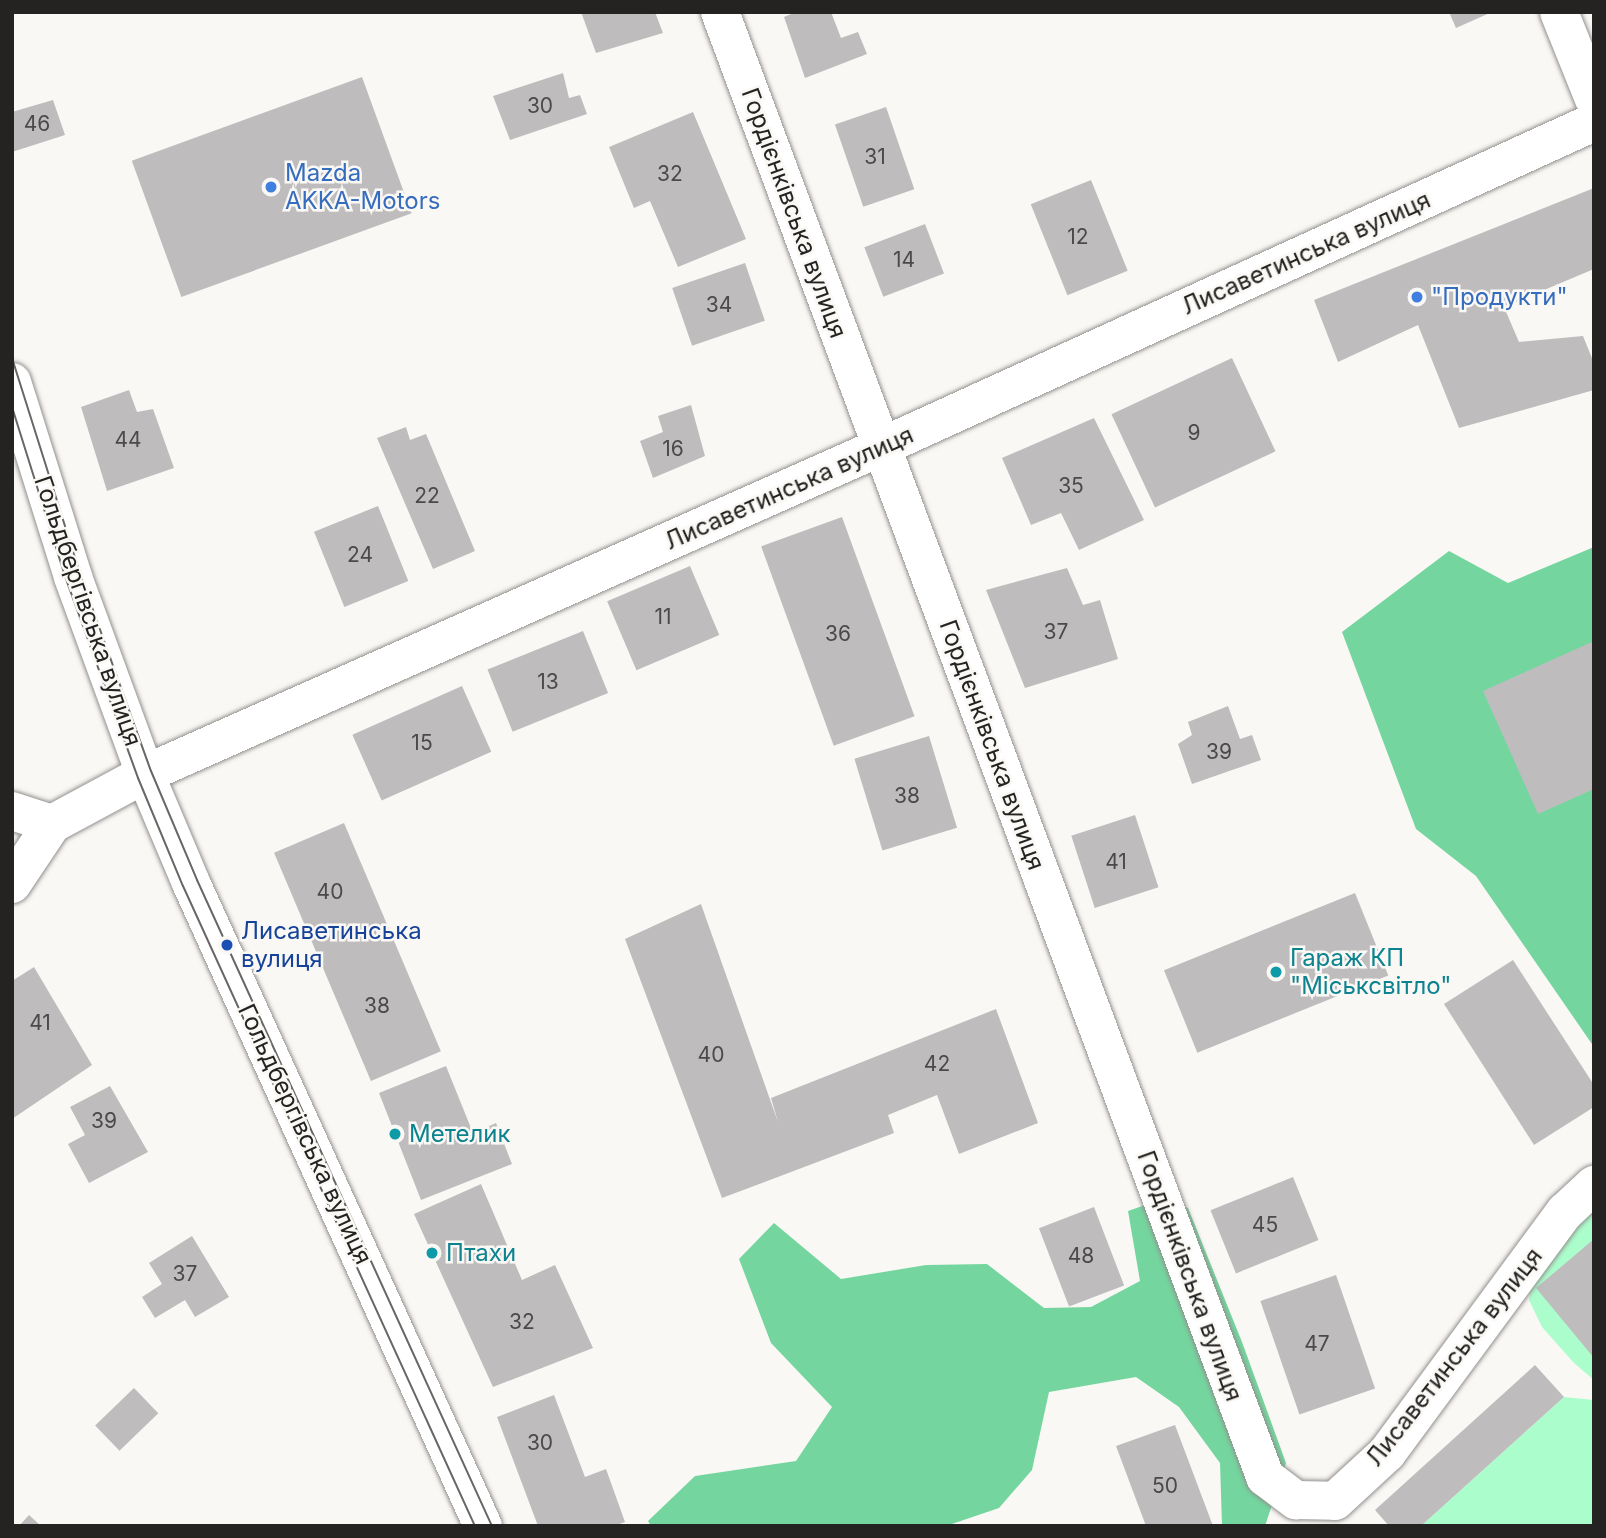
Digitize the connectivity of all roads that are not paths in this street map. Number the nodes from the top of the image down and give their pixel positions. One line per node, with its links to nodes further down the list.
1 (720, 12): 6 (street, Гордієнківська вулиця)
2 (1559, 12): 3 (street)
3 (1594, 99)
4 (1594, 122): 6 (street, Лисаветинська вулиця)
5 (12, 382): 7 (street, Гольдбергівська вулиця)
6 (881, 447): 7 (street, Лисаветинська вулиця); 12 (street, Гордієнківська вулиця)
7 (145, 774): 9 (street, Лисаветинська вулиця); 13 (street, Гольдбергівська вулиця)
8 (12, 811): 9 (street)
9 (52, 824): 10 (street, Лисаветинська вулиця)
10 (12, 884)
11 (1594, 1185): 12 (street, Лисаветинська вулиця)
12 (1265, 1477)
13 (483, 1526)

